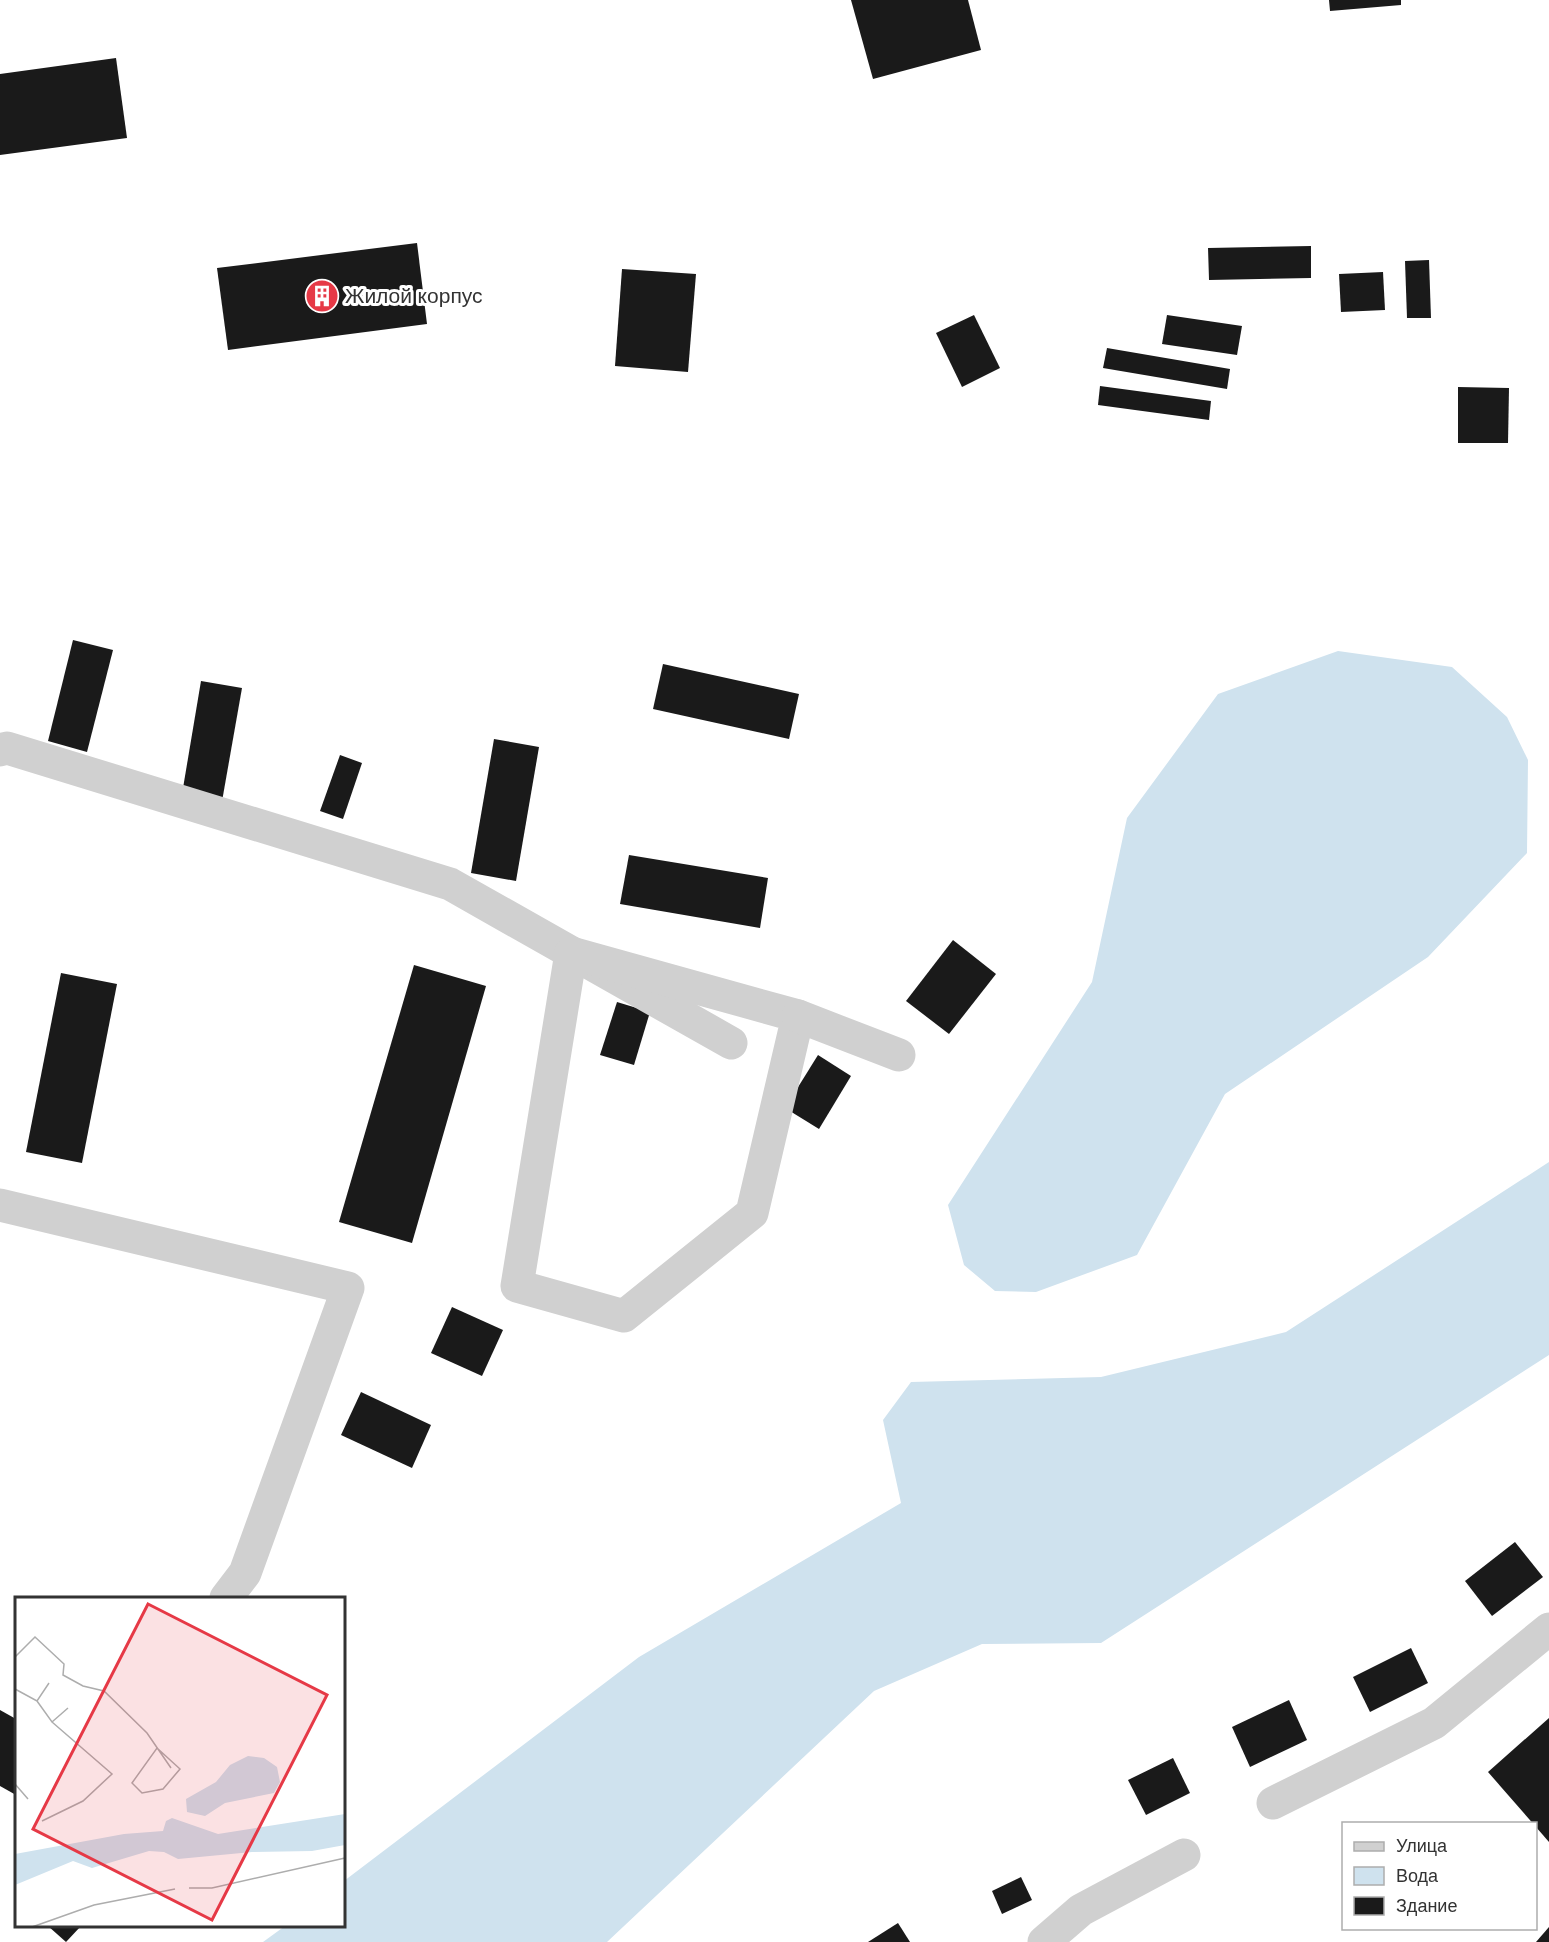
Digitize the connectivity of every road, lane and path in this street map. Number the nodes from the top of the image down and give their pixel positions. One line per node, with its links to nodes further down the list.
1 (0, 750): 2 (street)
2 (571, 953): 3 (street); 3 (street); 4 (street)
3 (798, 1016): 5 (street)
4 (731, 1043)
5 (899, 1055)
6 (0, 1205): 7 (street)
7 (227, 1597)
8 (1549, 1629): 9 (street)
9 (1273, 1803)
10 (1184, 1855): 11 (street)
11 (1044, 1942)

